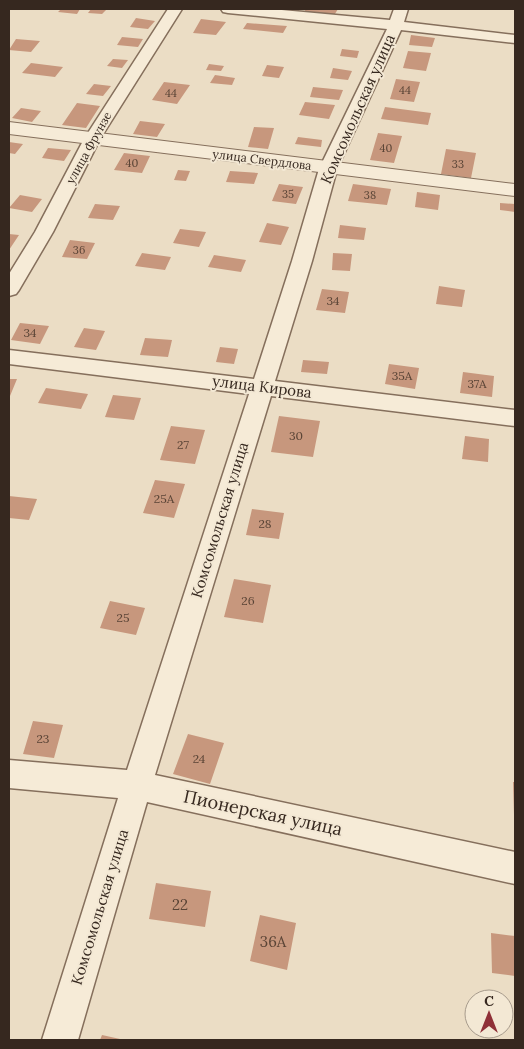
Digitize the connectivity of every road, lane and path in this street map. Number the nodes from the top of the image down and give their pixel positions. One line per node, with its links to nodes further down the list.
1 (175, 9): 6 (street, улица Фрунзе)
2 (228, 9): 3 (street)
3 (398, 17): 4 (street); 7 (street, Комсомольская улица)
4 (515, 39)
5 (9, 128): 6 (street, улица Свердлова)
6 (92, 139): 7 (street, улица Свердлова); 9 (street, улица Фрунзе)
7 (328, 168): 8 (street, улица Свердлова); 11 (street, Комсомольская улица)
8 (515, 190)
9 (9, 290)
10 (9, 357): 11 (street, улица Кирова)
11 (261, 387): 12 (street, улица Кирова); 14 (street, Комсомольская улица)
12 (515, 418)
13 (9, 774): 14 (street, Пионерская улица)
14 (137, 785): 15 (street, Пионерская улица); 16 (street, Комсомольская улица)
15 (515, 868)
16 (60, 1040)

